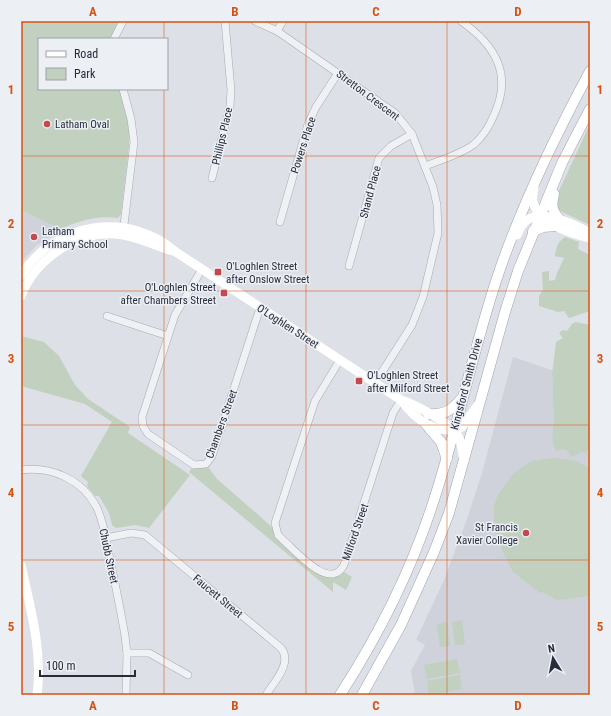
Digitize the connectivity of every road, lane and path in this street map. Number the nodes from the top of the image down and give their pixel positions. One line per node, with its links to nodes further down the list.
1 (123, 21): 7 (street)
2 (225, 21): 15 (street, Phillips Place)
3 (255, 21): 6 (street, Stretton Crescent)
4 (283, 21): 6 (street)
5 (461, 21): 14 (street)
6 (277, 31): 9 (street, Stretton Crescent)
7 (114, 38)
8 (590, 71): 16 (main road, Kingsford Smith Drive)
9 (338, 73): 12 (street, Stretton Crescent); 18 (street, Powers Place)
10 (123, 90): 20 (street)
11 (590, 109): 13 (main road, Kingsford Smith Drive)
12 (412, 134): 14 (street, Stretton Crescent); 25 (street, Shand Place)
13 (562, 163): 17 (main road, Kingsford Smith Drive); 19 (main road)
14 (425, 166): 33 (street, Stretton Crescent)
15 (212, 178)
16 (534, 182): 17 (street); 24 (main road, Kingsford Smith Drive)
17 (540, 215): 19 (street); 21 (main road, Kingsford Smith Drive); 24 (street)
18 (280, 222)
19 (558, 223): 21 (main road); 22 (street); 23 (street)
20 (124, 231): 26 (street, O'Loghlen Street); 27 (street, O'Loghlen Street); 28 (street, O'Loghlen Street)
21 (533, 232): 36 (main road, Kingsford Smith Drive)
22 (590, 233)
23 (590, 238)
24 (508, 247): 34 (main road, Kingsford Smith Drive)
25 (349, 266)
26 (202, 269): 29 (street, O'Loghlen Street); 31 (street, Chambers Street)
27 (21, 276)
28 (21, 296)
29 (260, 308): 31 (street, Chambers Street); 32 (street, O'Loghlen Street)
30 (107, 316): 31 (street)
31 (168, 336)
32 (340, 360): 33 (street, O'Loghlen Street); 35 (street, Milford Street)
33 (375, 383): 35 (street, O'Loghlen Street)
34 (463, 396): 37 (main road); 38 (main road, Kingsford Smith Drive)
35 (401, 400): 37 (street, O'Loghlen Street)
36 (480, 403): 38 (street); 40 (main road, Kingsford Smith Drive)
37 (427, 418): 38 (street, O'Loghlen Street); 39 (main road)
38 (454, 431): 39 (main road, Kingsford Smith Drive); 40 (street)
39 (447, 458): 49 (main road, Kingsford Smith Drive)
40 (464, 461): 50 (main road, Kingsford Smith Drive)
41 (21, 470): 42 (street, Chubb Street)
42 (106, 538): 44 (street, Chubb Street); 48 (street, Faucett Street)
43 (21, 565): 46 (street)
44 (127, 653): 45 (street); 47 (street, Chubb Street)
45 (188, 675)
46 (37, 695)
47 (126, 695)
48 (266, 695)
49 (340, 695)
50 (362, 695)

